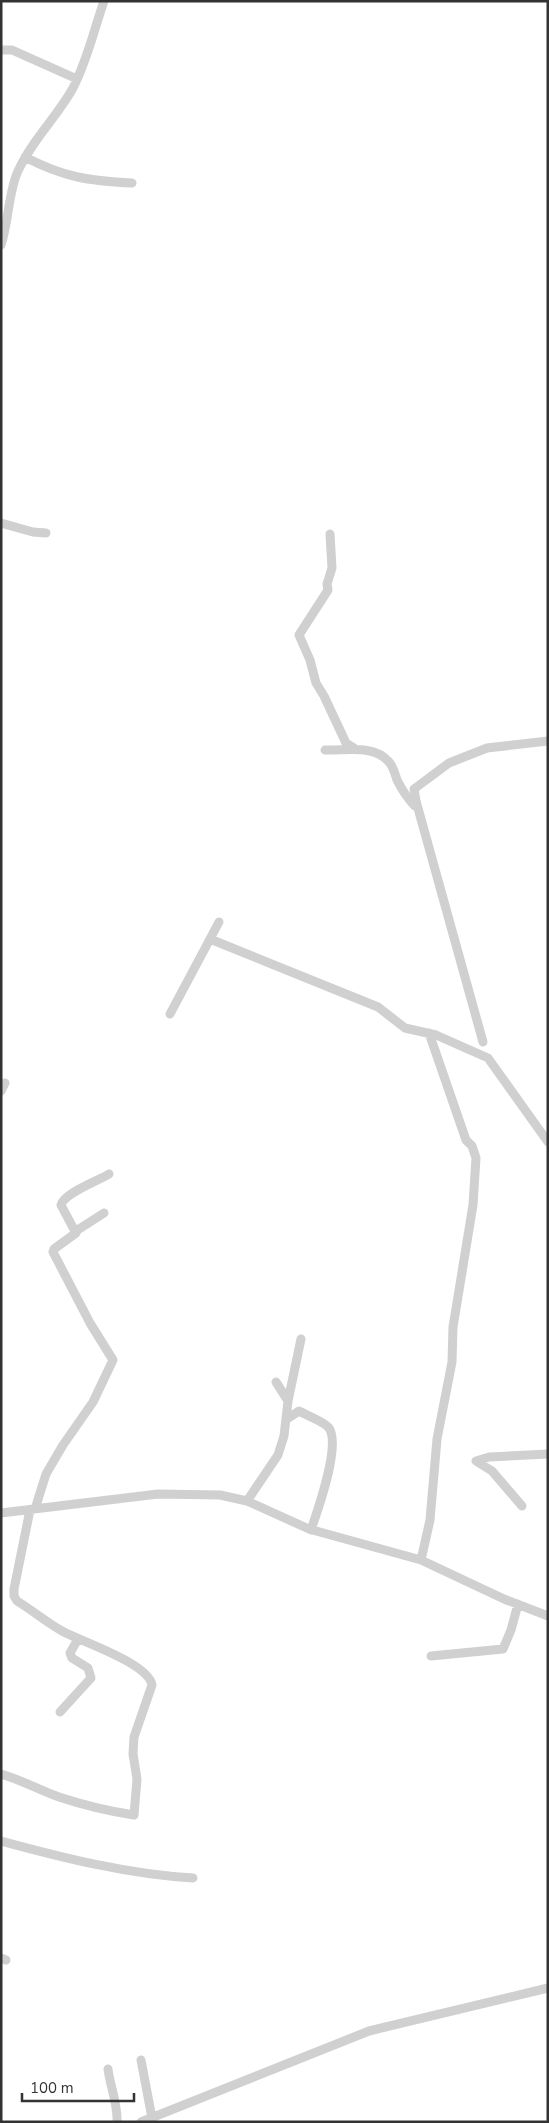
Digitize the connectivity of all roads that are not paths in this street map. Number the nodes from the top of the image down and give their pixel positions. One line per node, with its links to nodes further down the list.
1 (104, 1): 3 (street)
2 (1, 50): 3 (street)
3 (77, 78): 4 (street)
4 (25, 157): 5 (street); 6 (street)
5 (132, 183)
6 (1, 245)
7 (1, 523): 8 (street)
8 (46, 533)
9 (330, 534): 11 (street)
10 (548, 741): 13 (street)
11 (354, 748): 12 (street); 13 (street)
12 (325, 750)
13 (416, 801): 18 (street)
14 (219, 922): 15 (street)
15 (210, 939): 16 (street); 17 (street)
16 (170, 1014)
17 (429, 1033): 19 (street); 33 (street)
18 (483, 1042)
19 (548, 1142)
20 (109, 1174): 22 (street)
21 (104, 1213): 22 (street)
22 (76, 1231): 30 (street)
23 (301, 1339): 25 (street)
24 (276, 1382): 25 (street)
25 (288, 1401): 26 (street)
26 (287, 1419): 28 (street); 32 (street)
27 (548, 1454): 29 (street)
28 (247, 1501): 30 (street); 32 (street)
29 (522, 1506)
30 (33, 1510): 31 (street); 36 (street)
31 (1, 1513)
32 (311, 1530): 33 (street)
33 (421, 1560): 34 (street)
34 (518, 1604): 35 (street); 37 (street)
35 (548, 1616)
36 (78, 1639): 38 (street); 39 (street)
37 (431, 1656)
38 (60, 1712)
39 (1, 1774)
40 (1, 1841): 41 (street)
41 (193, 1878)
42 (548, 1988): 45 (street)
43 (141, 2060): 45 (street)
44 (108, 2069): 46 (street)
45 (152, 2118): 47 (street)
46 (117, 2122)
47 (141, 2122)

